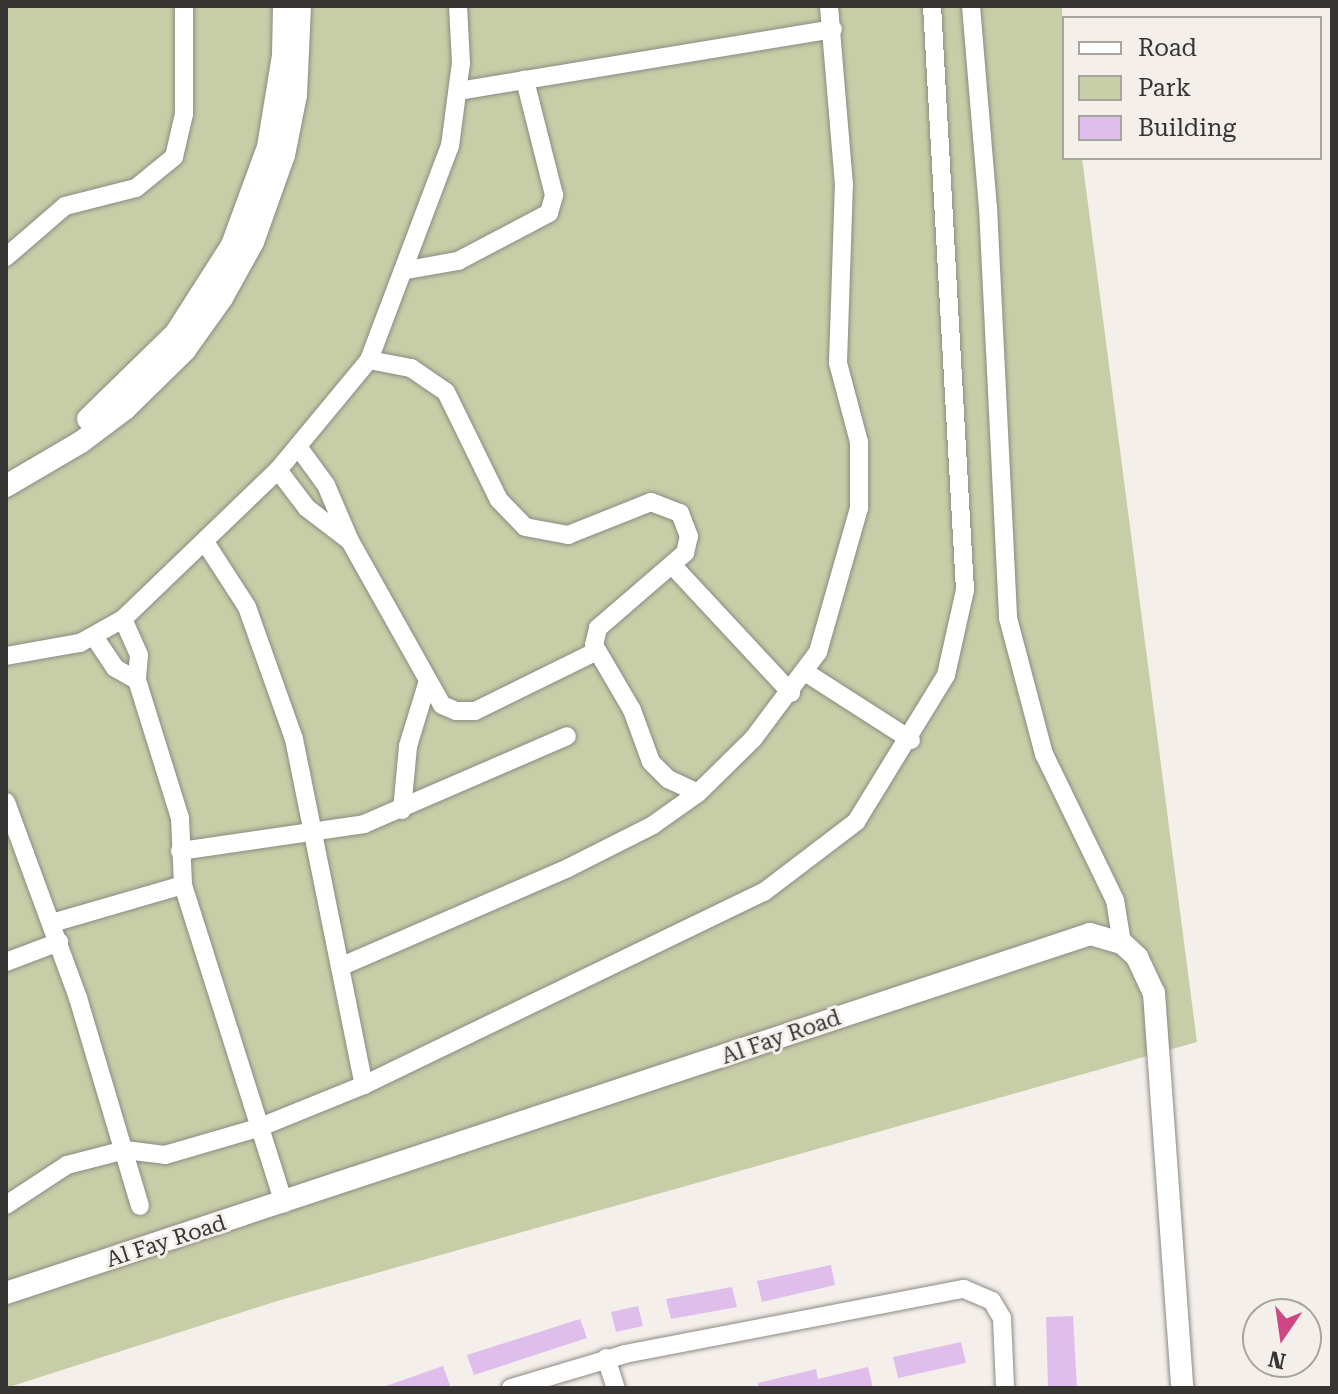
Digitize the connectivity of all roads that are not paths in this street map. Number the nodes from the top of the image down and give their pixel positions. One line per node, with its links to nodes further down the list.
1 (184, 6): 11 (street)
2 (284, 6): 15 (street)
3 (300, 6): 17 (street)
4 (458, 6): 10 (street)
5 (829, 6): 8 (street)
6 (932, 6): 30 (street)
7 (971, 6): 39 (street)
8 (833, 29): 9 (street); 25 (street)
9 (525, 80): 10 (street); 12 (street)
10 (459, 91): 12 (street)
11 (6, 257)
12 (407, 270): 13 (street)
13 (369, 360): 14 (street); 20 (street)
14 (299, 448): 16 (street); 18 (street)
15 (6, 469)
16 (278, 470): 18 (street); 19 (street)
17 (6, 486)
18 (350, 541): 27 (street)
19 (205, 542): 21 (street); 34 (street)
20 (674, 567): 23 (street); 28 (street)
21 (123, 619): 22 (street); 26 (street)
22 (95, 638): 24 (street); 26 (street)
23 (595, 652): 27 (street); 31 (street)
24 (6, 656)
25 (805, 672): 28 (street); 30 (street)
26 (137, 680): 35 (street)
27 (427, 684): 33 (street)
28 (791, 693): 31 (street)
29 (567, 736): 33 (street)
30 (911, 740): 42 (street)
31 (698, 793): 41 (street)
32 (6, 802): 37 (street)
33 (402, 810): 34 (street)
34 (315, 828): 35 (street); 41 (street)
35 (180, 851): 36 (street)
36 (183, 885): 37 (street); 43 (street)
37 (52, 923): 38 (street)
38 (59, 942): 40 (street); 44 (street)
39 (1122, 943): 45 (street, Al Fay Road); 53 (street)
40 (6, 962)
41 (342, 966): 42 (street)
42 (364, 1085): 43 (street)
43 (258, 1128): 44 (street); 45 (street)
44 (125, 1150): 46 (street); 47 (street)
45 (284, 1203): 48 (street, Al Fay Road)
46 (6, 1205)
47 (140, 1206)
48 (6, 1293)
49 (606, 1358): 50 (street); 51 (street); 52 (street)
50 (511, 1388)
51 (616, 1388)
52 (1005, 1388)
53 (1182, 1388)

